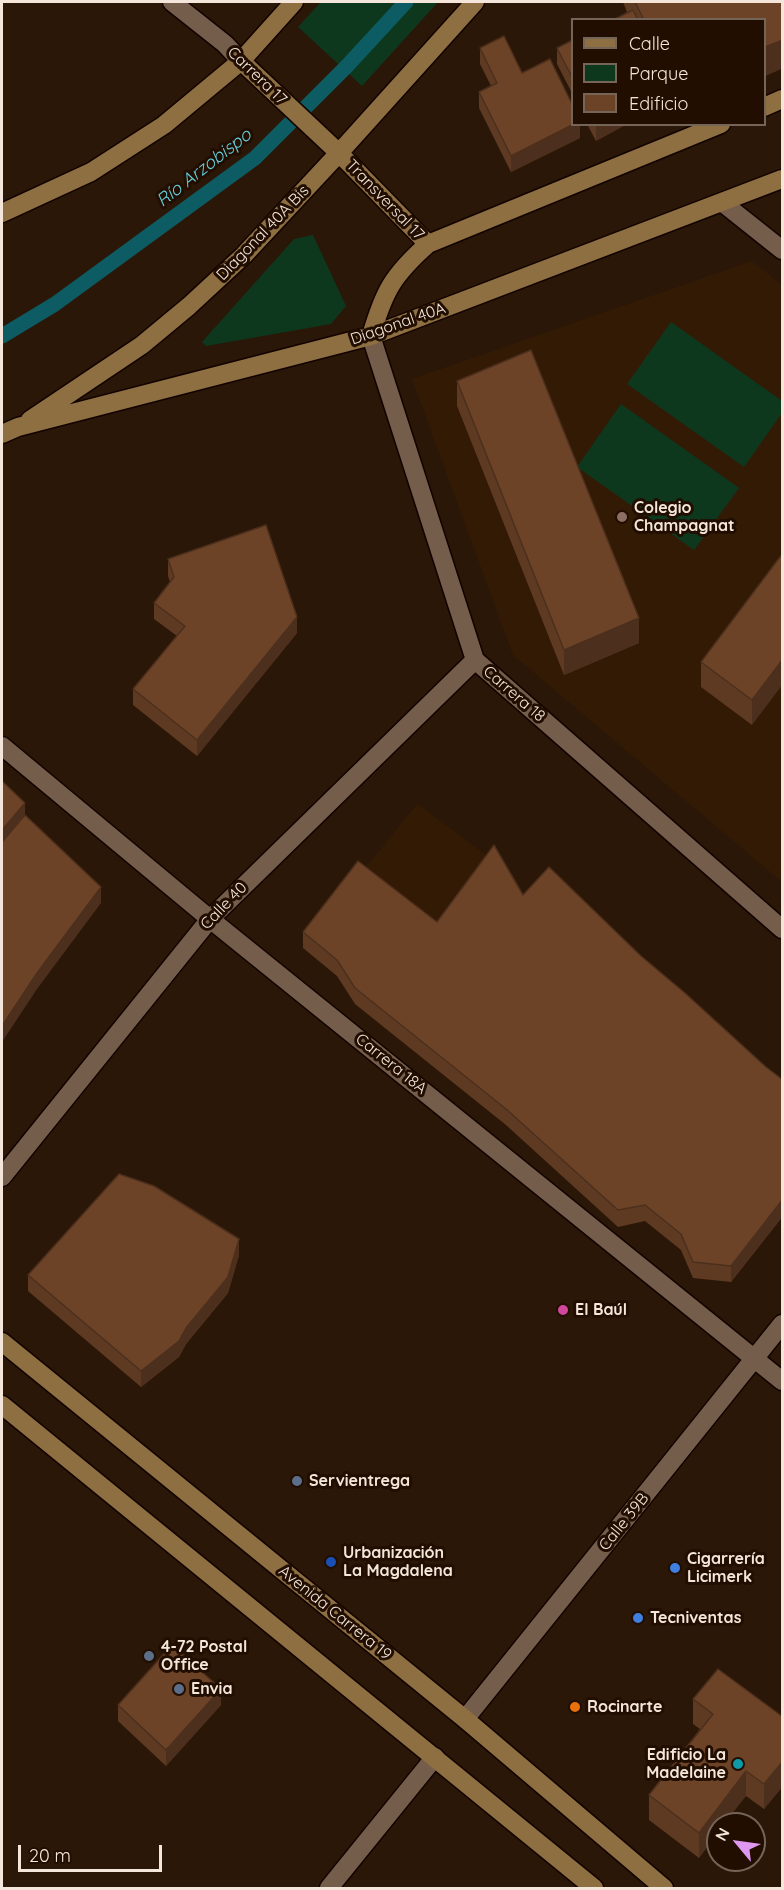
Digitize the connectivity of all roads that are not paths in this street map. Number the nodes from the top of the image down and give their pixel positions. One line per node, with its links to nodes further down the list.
1 (172, 2): 4 (street, Carrera 17)
2 (294, 2): 4 (street)
3 (475, 2): 8 (street, Diagonal 40A Bis)
4 (241, 61): 8 (street, Carrera 17); 11 (street)
5 (783, 99): 6 (street)
6 (766, 107)
7 (716, 126): 12 (street)
8 (339, 153): 12 (street, Transversal 17); 15 (street, Diagonal 40A Bis)
9 (783, 179): 10 (street, Diagonal 40A)
10 (723, 203): 13 (street); 14 (street, Diagonal 40A)
11 (2, 213)
12 (428, 244): 14 (street, Transversal 17)
13 (783, 250)
14 (370, 336): 15 (street, Diagonal 40A); 16 (street, Carrera 18)
15 (10, 430)
16 (475, 660): 18 (street, Calle 40); 19 (street, Carrera 18)
17 (2, 746): 18 (street, Carrera 18A)
18 (210, 919): 20 (street, Calle 40); 23 (street, Carrera 18A)
19 (783, 929)
20 (2, 1177)
21 (783, 1324): 23 (street, Calle 39B)
22 (2, 1342): 26 (street, Avenida Carrera 19)
23 (756, 1358): 24 (street, Carrera 18A); 26 (street, Calle 39B)
24 (783, 1381)
25 (2, 1405): 27 (street)
26 (465, 1719): 30 (street, Avenida Carrera 19)
27 (435, 1757): 28 (street); 29 (street)
28 (329, 1888)
29 (594, 1888)
30 (664, 1888)

